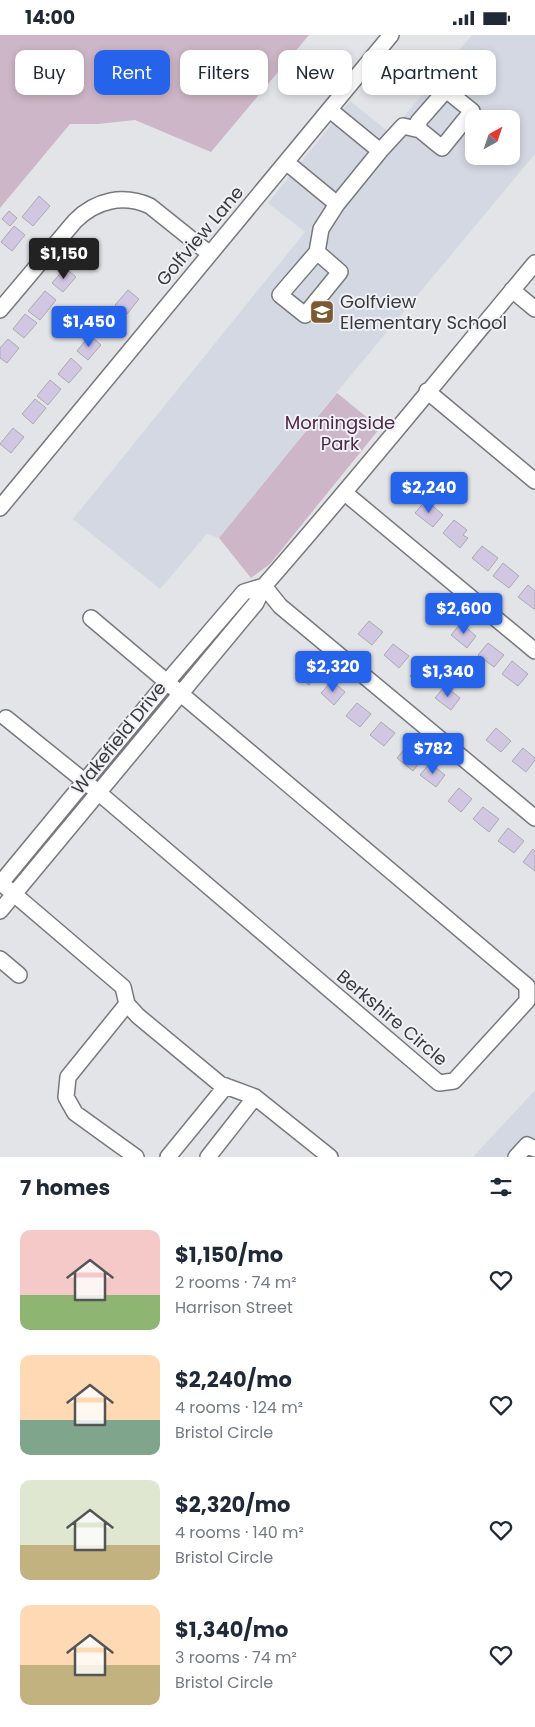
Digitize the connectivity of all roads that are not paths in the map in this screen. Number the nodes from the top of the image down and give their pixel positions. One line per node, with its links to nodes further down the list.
1 (391, 35): 2 (street, Golfview Lane)
2 (330, 110): 4 (street); 5 (street, Golfview Lane)
3 (420, 130): 4 (street)
4 (380, 151): 6 (street)
5 (286, 163): 6 (street); 8 (street, Golfview Lane)
6 (337, 204): 7 (street)
7 (317, 252)
8 (210, 254): 12 (street); 16 (street, Golfview Lane)
9 (535, 263): 10 (street, Wakefield Drive)
10 (512, 290): 11 (street); 13 (street, Wakefield Drive)
11 (535, 309)
12 (0, 310)
13 (428, 391): 14 (street); 15 (street, Wakefield Drive)
14 (535, 481)
15 (345, 493): 17 (street, Wakefield Drive); 19 (street)
16 (0, 508)
17 (264, 586): 20 (street, Wakefield Drive); 21 (street, Wakefield Drive); 25 (street)
18 (91, 618): 20 (street, Berkshire Circle)
19 (535, 651)
20 (166, 683): 21 (street, Berkshire Circle); 23 (street, Wakefield Drive)
21 (180, 694): 24 (street, Wakefield Drive); 24 (street, Berkshire Circle)
22 (6, 718): 23 (street, Berkshire Circle)
23 (85, 782): 24 (street, Berkshire Circle); 26 (street, Wakefield Drive)
24 (99, 793): 27 (street, Wakefield Drive)
25 (535, 818)
26 (0, 884): 27 (street)
27 (14, 894): 28 (street, Wakefield Drive); 31 (street)
28 (0, 911)
29 (0, 959): 30 (street)
30 (19, 975)
31 (127, 1004): 32 (street); 35 (street)
32 (226, 1086): 33 (street); 36 (street)
33 (255, 1097): 37 (street); 38 (street)
34 (535, 1149): 39 (street)
35 (136, 1157)
36 (168, 1157)
37 (208, 1157)
38 (330, 1157)
39 (516, 1157)

